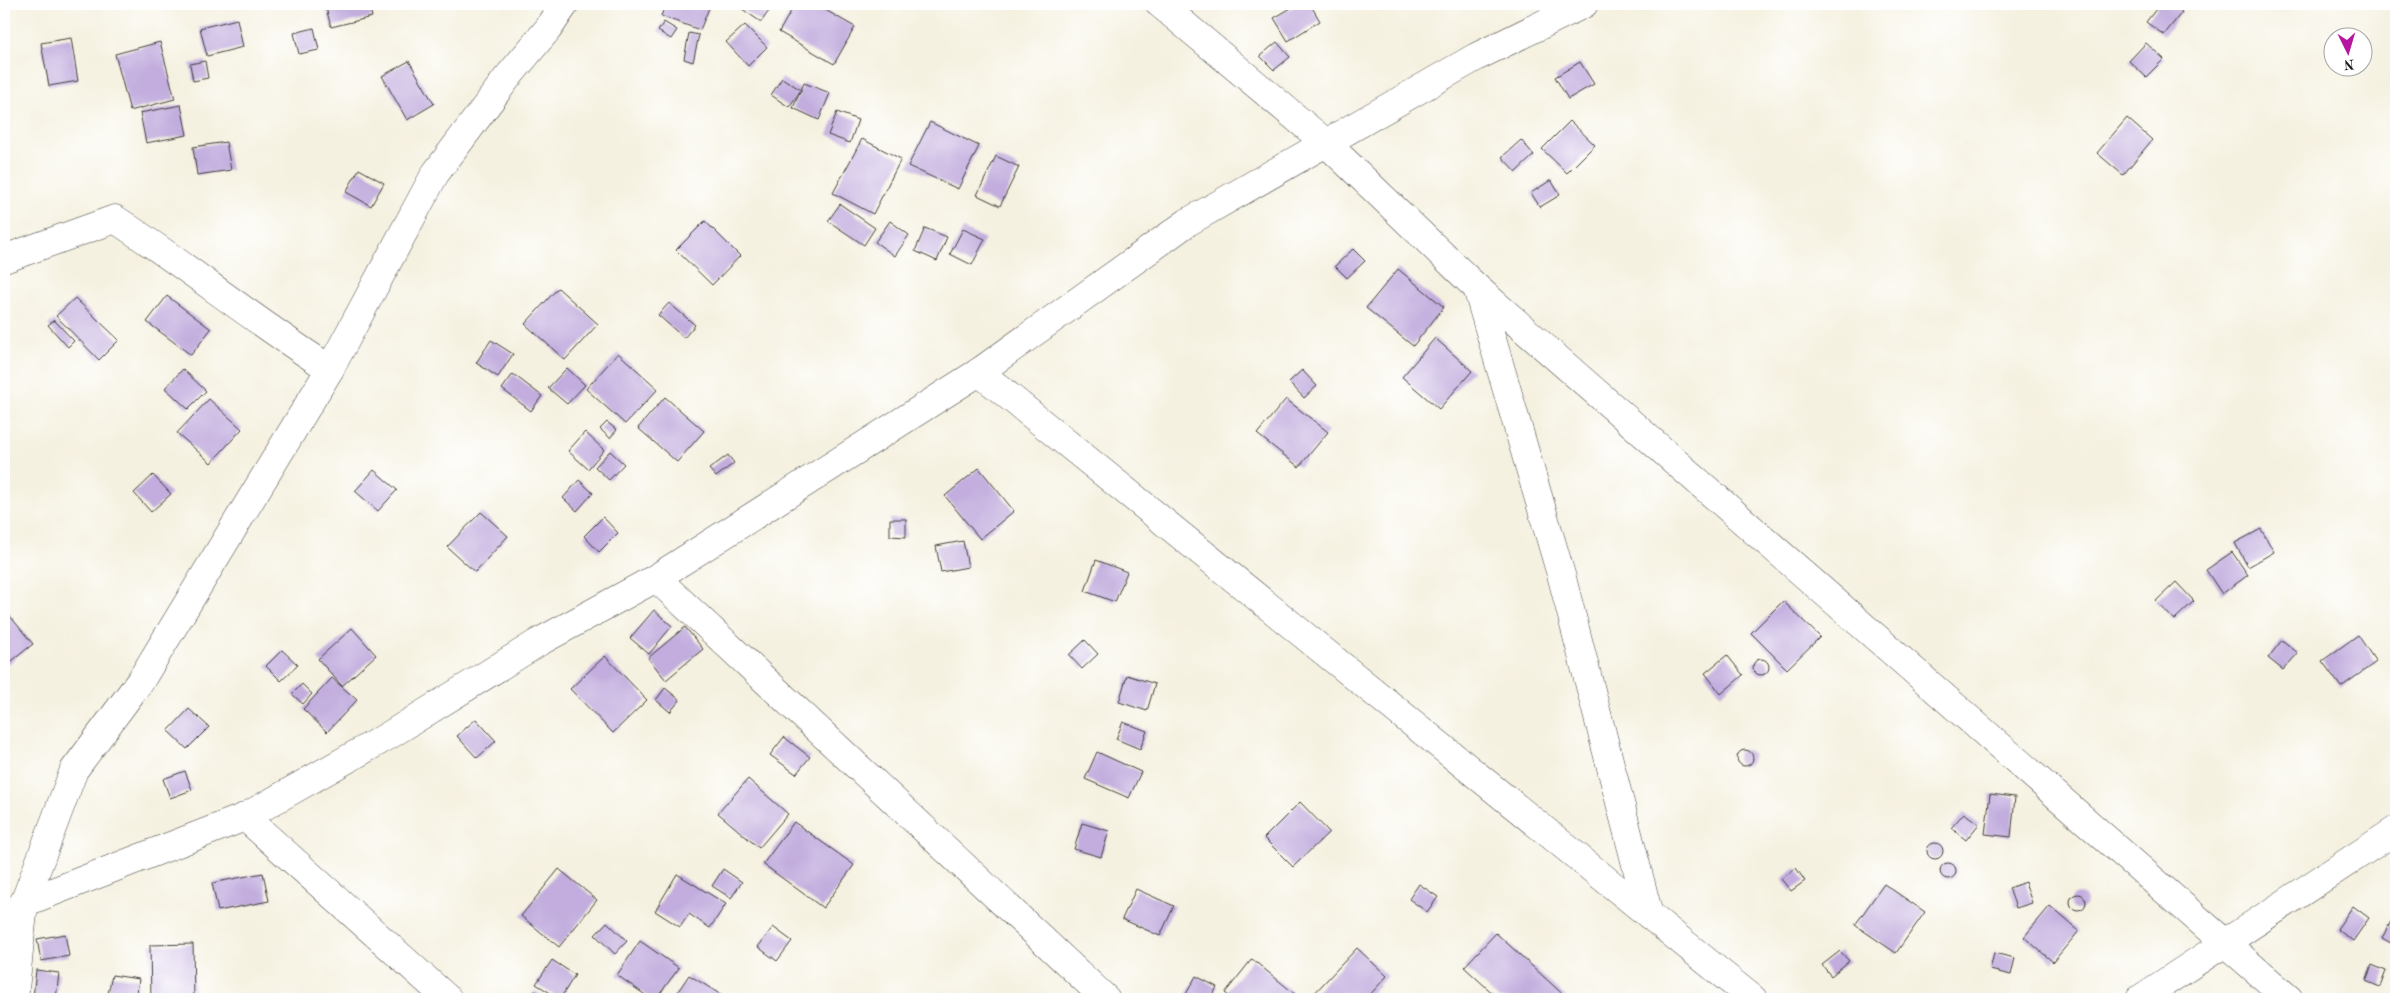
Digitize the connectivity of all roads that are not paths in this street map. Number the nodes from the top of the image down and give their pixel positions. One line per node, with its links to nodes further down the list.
1 (564, 4): 7 (street)
2 (1160, 4): 4 (street)
3 (1584, 4): 4 (street)
4 (1326, 143): 6 (street); 8 (street)
5 (4, 259): 7 (street)
6 (1477, 288): 13 (street); 15 (street)
7 (330, 369): 12 (street)
8 (979, 372): 9 (street); 13 (street)
9 (656, 578): 10 (street); 18 (street)
10 (245, 817): 12 (street); 17 (street)
11 (2396, 830): 15 (street)
12 (24, 903): 14 (street); 16 (street)
13 (1649, 915): 19 (street)
14 (4, 921)
15 (2225, 942): 20 (street); 21 (street)
16 (14, 999)
17 (448, 999)
18 (1106, 999)
19 (1753, 999)
20 (2140, 999)
21 (2289, 999)

